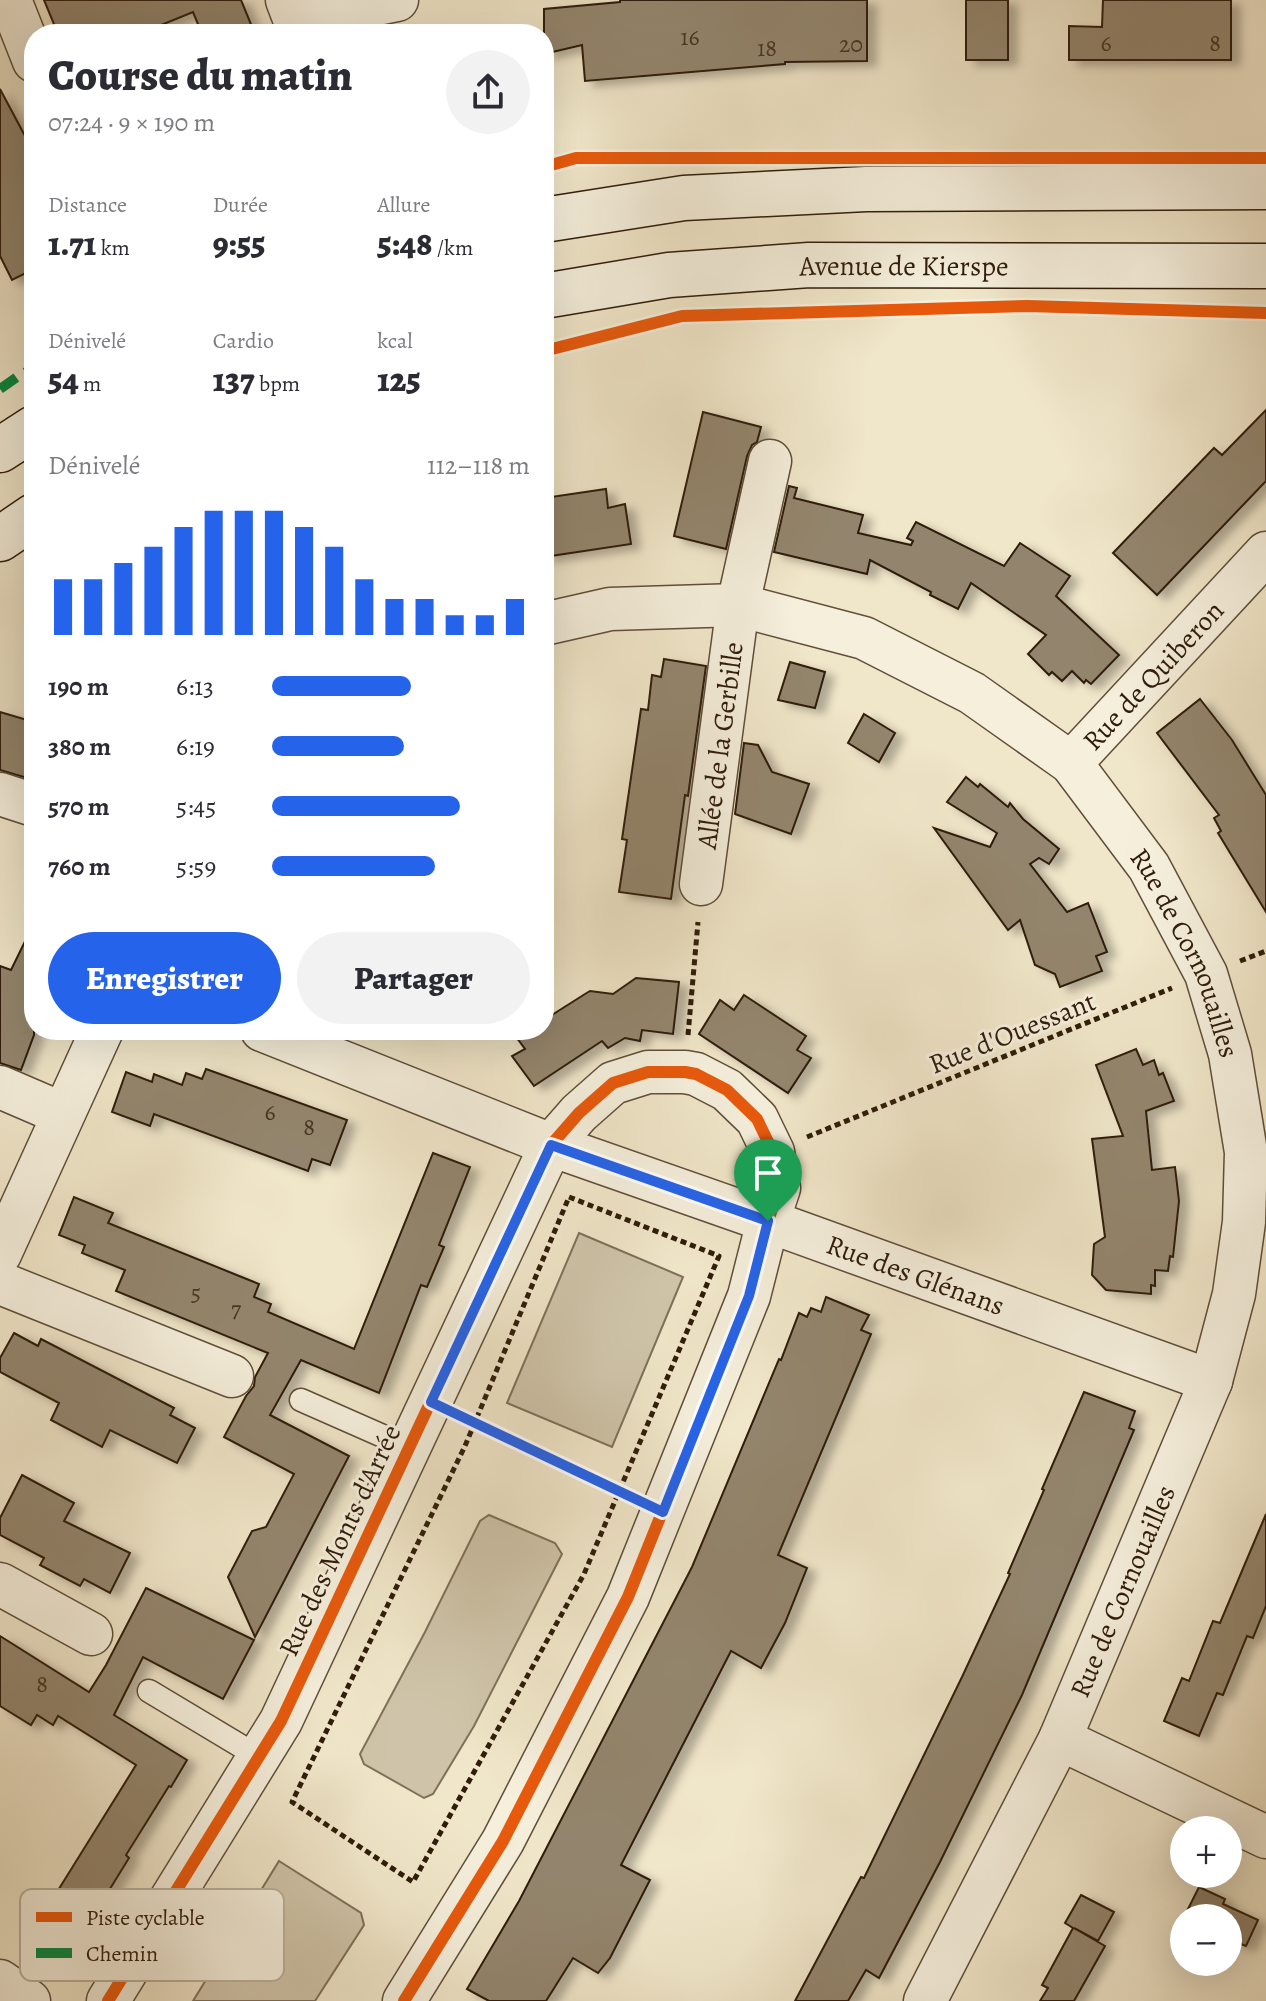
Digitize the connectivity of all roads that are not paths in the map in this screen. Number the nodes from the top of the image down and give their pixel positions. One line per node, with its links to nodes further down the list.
1 (10, 0): 4 (street)
2 (287, 0): 3 (street)
3 (397, 0)
4 (24, 36)
5 (1266, 187): 6 (main road)
6 (554, 216)
7 (1266, 266): 8 (main road, Avenue de Kierspe)
8 (554, 294)
9 (24, 434): 10 (main road)
10 (0, 450)
11 (770, 461): 15 (street, Allée de la Gerbille)
12 (24, 523): 13 (main road)
13 (0, 539)
14 (1266, 553): 17 (street, Rue de Quiberon)
15 (738, 605): 16 (street, Rue de Cornouailles); 17 (street, Rue de Cornouailles); 20 (street, Allée de la Gerbille)
16 (554, 622)
17 (1071, 763): 27 (street, Rue de Cornouailles)
18 (0, 794): 19 (street)
19 (24, 802)
20 (701, 884)
21 (97, 1040): 24 (street)
22 (287, 1040): 25 (street, Rue des Glénans)
23 (0, 1087): 24 (street)
24 (63, 1114): 28 (street)
25 (551, 1145): 26 (street, Rue des Glénans); 26 (street, Rue des Monts d'Arrée); 33 (street, Rue des Monts d'Arrée)
26 (768, 1221): 31 (street, Rue des Glénans); 45 (street, Rue des Monts d'Arrée)
27 (1255, 1222): 31 (street, Rue de Cornouailles)
28 (0, 1254)
29 (0, 1283): 30 (street)
30 (232, 1376)
31 (1211, 1381): 37 (street, Rue de Cornouailles)
32 (301, 1400): 33 (lane)
33 (410, 1448): 38 (street, Rue des Monts d'Arrée)
34 (0, 1584): 35 (street)
35 (91, 1634)
36 (149, 1691): 38 (lane)
37 (1060, 1739): 39 (street); 46 (street, Rue de Cornouailles)
38 (259, 1757): 40 (street, Rue des Monts d'Arrée)
39 (1266, 1837)
40 (177, 1889)
41 (0, 1981): 43 (street)
42 (120, 1981): 44 (street, Rue des Monts d'Arrée)
43 (29, 2001)
44 (108, 2001)
45 (404, 2001)
46 (925, 2001)

